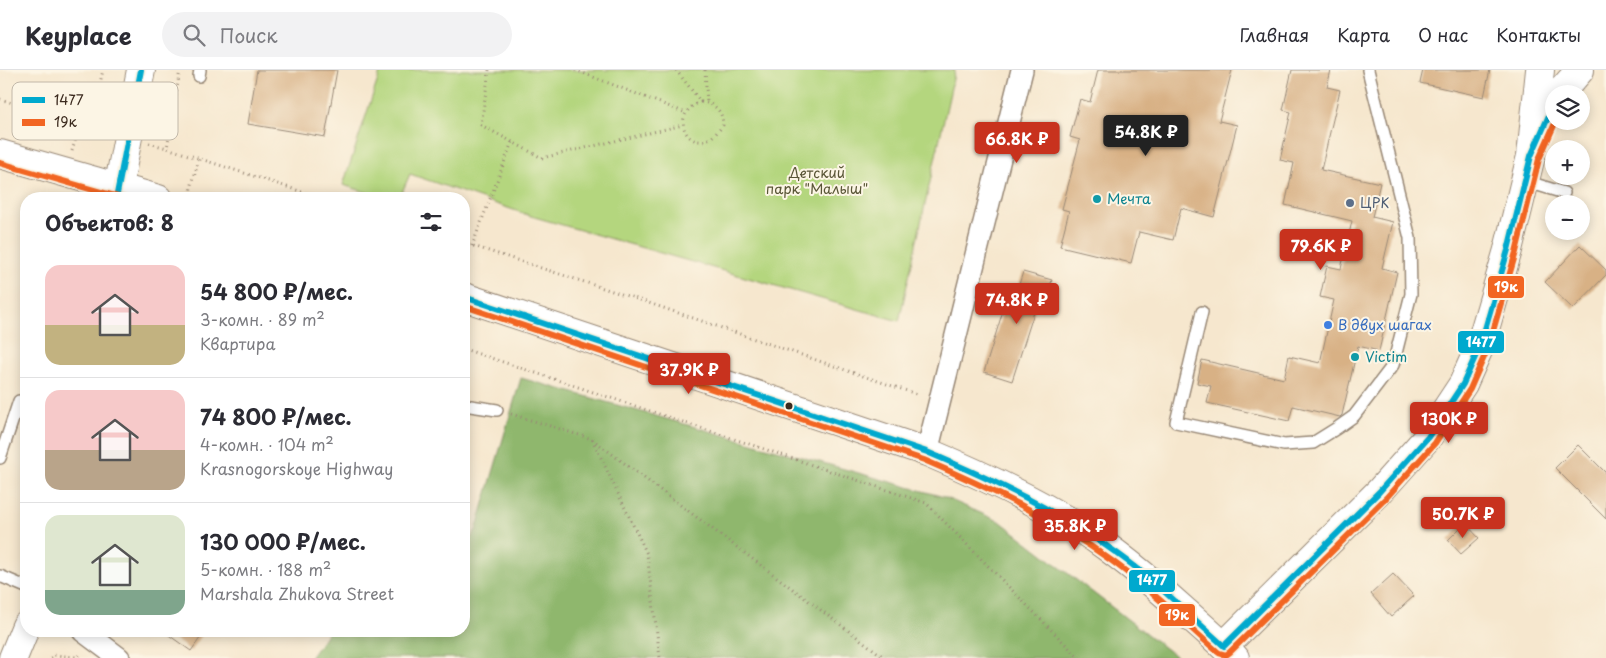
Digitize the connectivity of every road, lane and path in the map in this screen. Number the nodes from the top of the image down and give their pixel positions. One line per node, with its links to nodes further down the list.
1 (489, 70): 19 (path)
2 (575, 70): 14 (path)
3 (676, 70): 11 (path)
4 (705, 70): 13 (path)
5 (1022, 70): 37 (street)
6 (1368, 70): 30 (lane)
7 (1540, 70): 22 (main road)
8 (1580, 70): 9 (main road)
9 (1568, 85)
10 (0, 99): 12 (path)
11 (701, 102): 13 (path); 14 (path)
12 (12, 103)
13 (707, 103): 15 (path)
14 (686, 113): 15 (path)
15 (683, 125): 19 (path)
16 (1545, 126): 22 (main road)
17 (127, 140): 24 (main road)
18 (168, 140): 21 (path)
19 (512, 142): 28 (path)
20 (0, 154): 23 (main road)
21 (199, 159): 25 (path); 26 (path)
22 (1528, 169): 27 (lane); 43 (main road)
23 (112, 192)
24 (117, 192)
25 (190, 192)
26 (302, 192)
27 (1564, 193)
28 (472, 246): 32 (path)
29 (470, 298): 37 (main road)
30 (1202, 312)
31 (470, 351): 48 (path)
32 (919, 395)
33 (19, 401): 38 (lane)
34 (470, 406): 35 (lane)
35 (497, 410): 36 (path)
36 (592, 439): 46 (path); 47 (path)
37 (927, 452): 43 (main road)
38 (0, 458)
39 (0, 576): 40 (lane)
40 (20, 584)
41 (22, 637): 44 (main road)
42 (91, 637): 45 (street)
43 (1230, 652)
44 (13, 658)
45 (119, 658)
46 (660, 658)
47 (885, 658)
48 (1078, 658)

